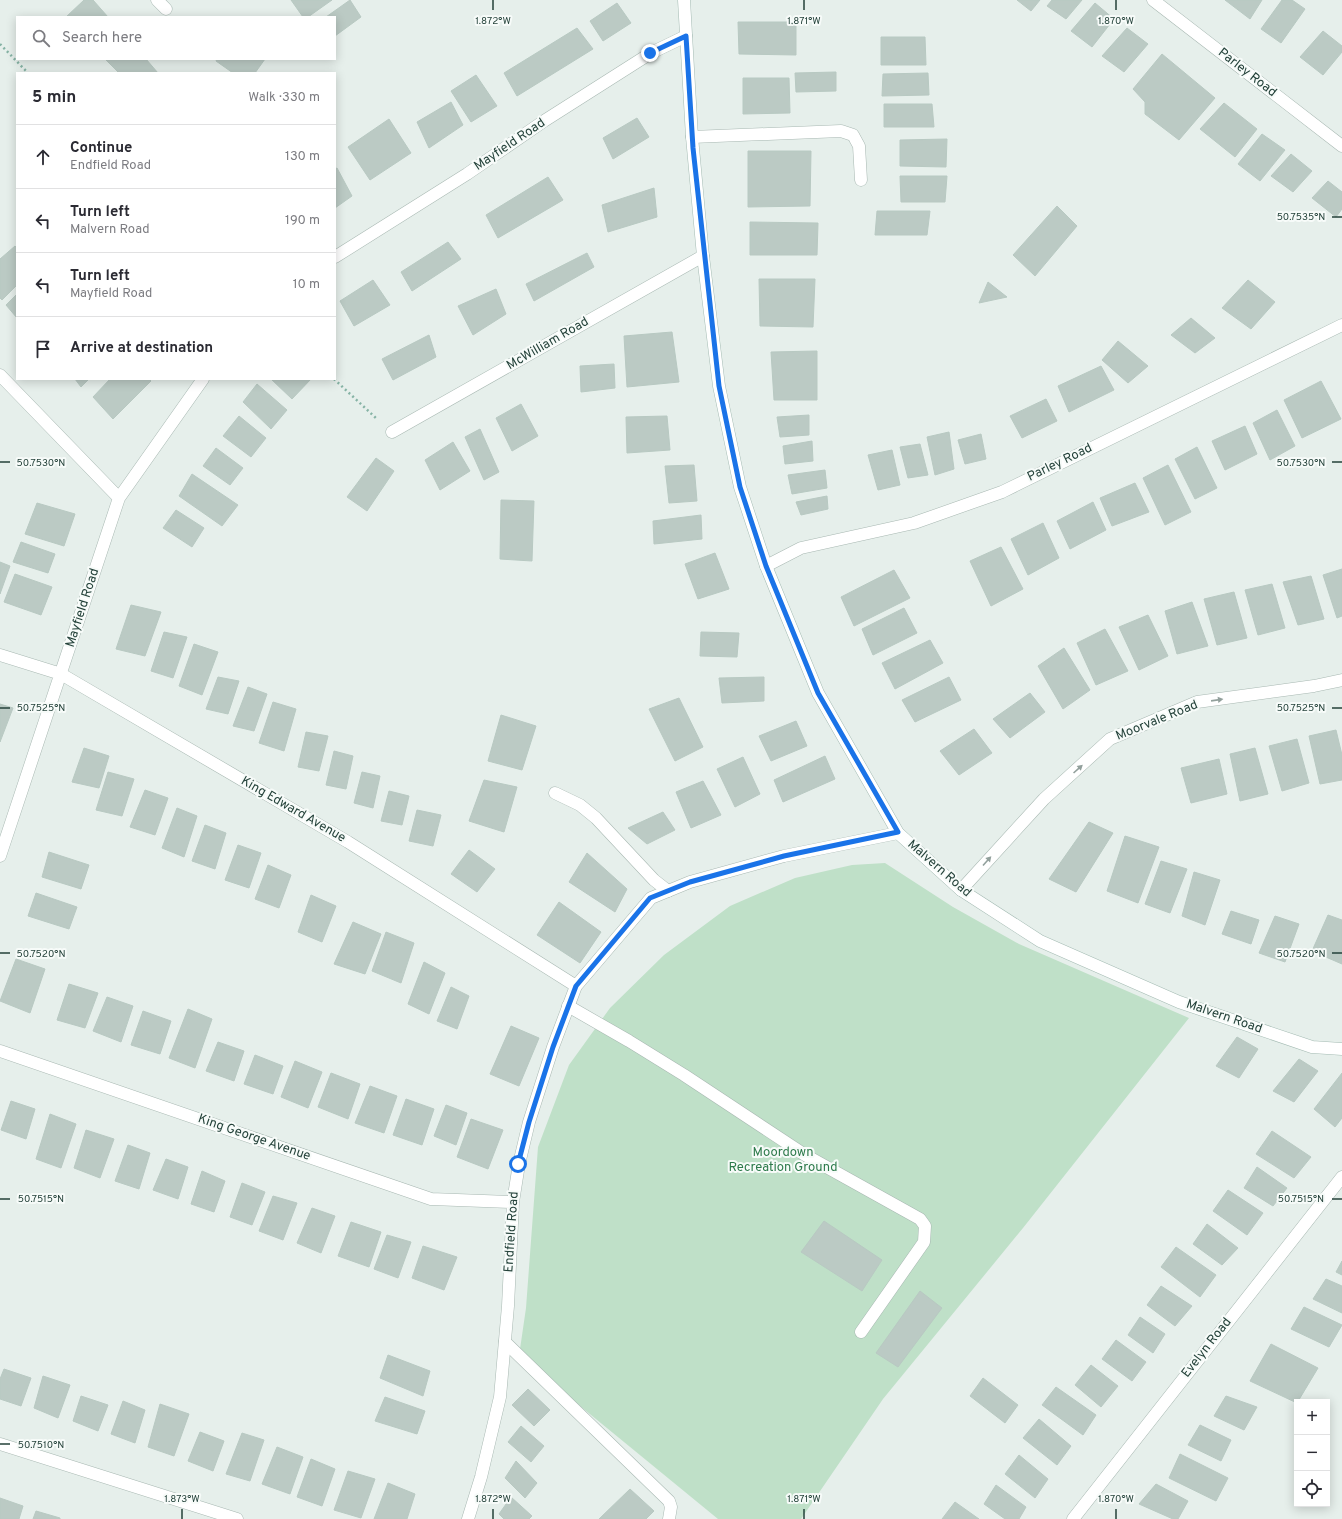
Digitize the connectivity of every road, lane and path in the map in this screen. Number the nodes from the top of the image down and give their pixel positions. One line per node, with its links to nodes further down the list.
1 (157, 0): 4 (street)
2 (684, 0): 5 (street, Malvern Road)
3 (1153, 0): 9 (street, Parley Road)
4 (166, 9)
5 (686, 36): 8 (street, Malvern Road); 11 (street, Mayfield Road)
6 (0, 44): 7 (path)
7 (27, 72)
8 (692, 138): 10 (street); 12 (street, Malvern Road)
9 (1342, 146)
10 (861, 180)
11 (336, 256)
12 (704, 256): 17 (street, McWilliam Road); 19 (street, Malvern Road)
13 (1342, 325): 19 (street, Parley Road)
14 (0, 375): 18 (street)
15 (202, 380): 18 (street, Mayfield Road)
16 (335, 380): 17 (path)
17 (392, 432)
18 (119, 498): 21 (street, Mayfield Road)
19 (766, 566): 24 (street, Malvern Road)
20 (0, 655): 21 (street, King Edward Avenue)
21 (61, 674): 25 (street, Mayfield Road); 28 (street, King Edward Avenue)
22 (1342, 680): 26 (street, Moorvale Road, one-way to 22)
23 (555, 793): 27 (street)
24 (898, 832): 26 (street, Malvern Road); 27 (street, Endfield Road)
25 (0, 856)
26 (961, 890): 30 (street, Malvern Road)
27 (668, 891): 28 (street, Endfield Road)
28 (576, 986): 29 (street, Endfield Road)
29 (568, 1006): 33 (street, Endfield Road); 34 (street)
30 (1342, 1048)
31 (0, 1051): 33 (street, King George Avenue)
32 (1342, 1177): 40 (street, Evelyn Road)
33 (513, 1202): 35 (street, Endfield Road)
34 (861, 1332)
35 (505, 1342): 38 (street, Endfield Road); 39 (street)
36 (0, 1444): 37 (street)
37 (237, 1519)
38 (468, 1519)
39 (669, 1519)
40 (1073, 1519)

